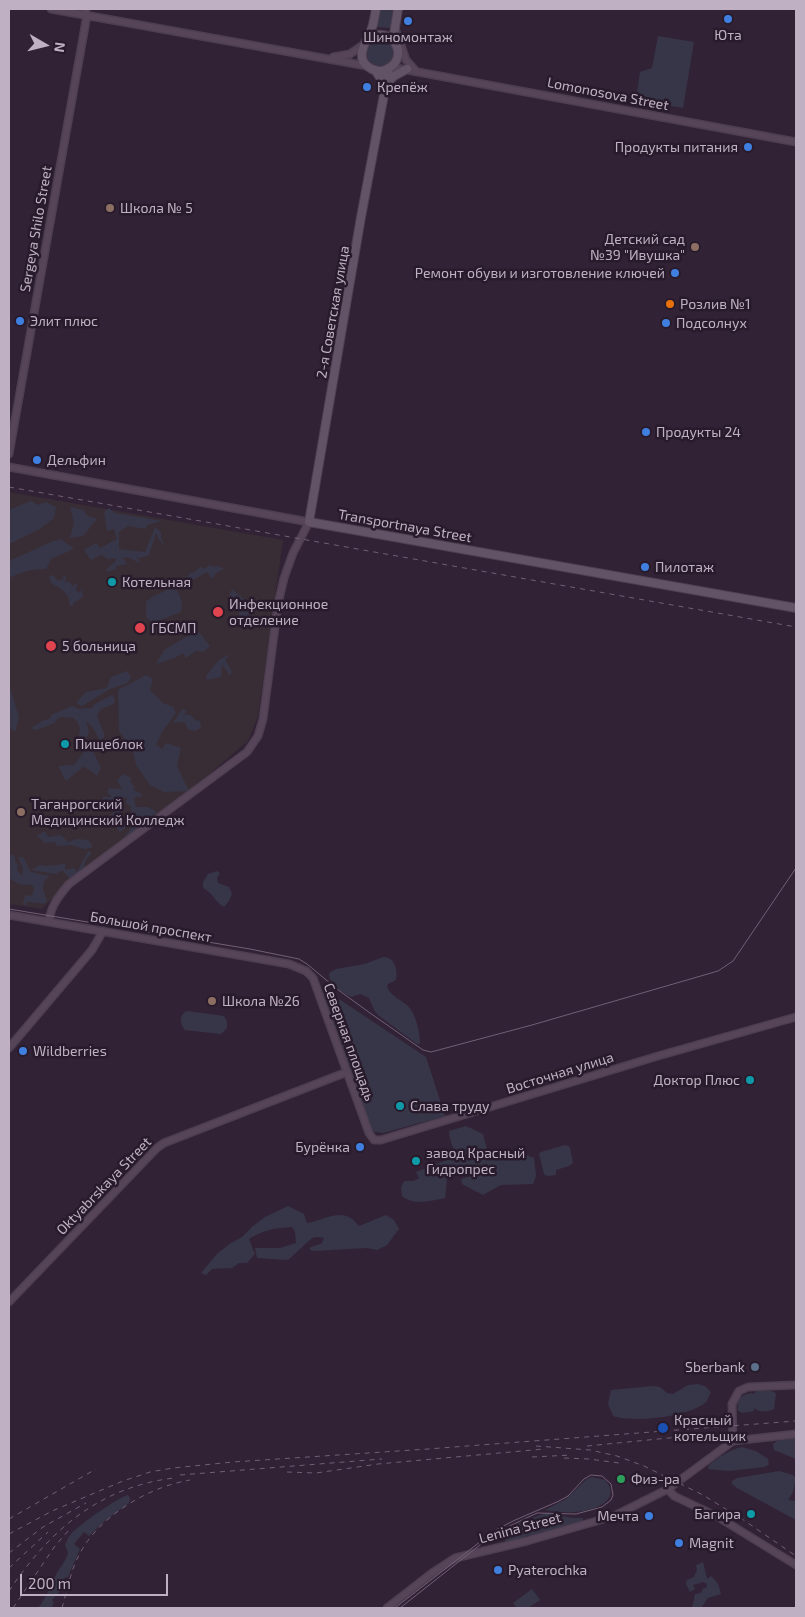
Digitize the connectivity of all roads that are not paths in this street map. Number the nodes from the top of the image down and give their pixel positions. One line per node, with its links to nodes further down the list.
1 (50, 9): 4 (main road)
2 (376, 9): 7 (main road)
3 (398, 9): 5 (main road)
4 (86, 12): 8 (main road); 17 (main road, Sergeya Shilo Street)
5 (395, 27): 6 (main road); 13 (main road)
6 (393, 40): 7 (main road); 10 (main road)
7 (365, 42): 8 (main road); 9 (main road)
8 (315, 56): 9 (main road)
9 (367, 66): 12 (main road)
10 (390, 67): 11 (main road, Lomonosova Street); 12 (main road); 14 (main road, 2-я Советская улица)
11 (407, 69): 13 (main road, Lomonosova Street); 14 (main road)
12 (375, 70): 15 (main road, 2-я Советская улица)
13 (416, 71): 16 (main road, Lomonosova Street)
14 (386, 84): 15 (main road, 2-я Советская улица)
15 (383, 108): 19 (main road, 2-я Советская улица)
16 (796, 142)
17 (9, 454)
18 (9, 467): 19 (main road, Transportnaya Street)
19 (309, 522): 20 (main road, Transportnaya Street); 22 (main road)
20 (796, 608)
21 (9, 915): 22 (main road, Большой проспект)
22 (49, 921): 23 (main road, Большой проспект)
23 (103, 931): 24 (main road, Большой проспект); 26 (main road)
24 (290, 964): 27 (main road, Северная площадь)
25 (796, 1017): 28 (main road, Восточная улица)
26 (9, 1048)
27 (347, 1072): 28 (main road, Северная площадь); 29 (main road, Oktyabrskaya Street)
28 (374, 1140)
29 (9, 1302)
30 (796, 1385): 32 (main road)
31 (796, 1434): 32 (main road)
32 (733, 1440): 33 (main road, Lenina Street)
33 (668, 1489): 34 (main road); 35 (main road, Lenina Street)
34 (796, 1565)
35 (387, 1608)

